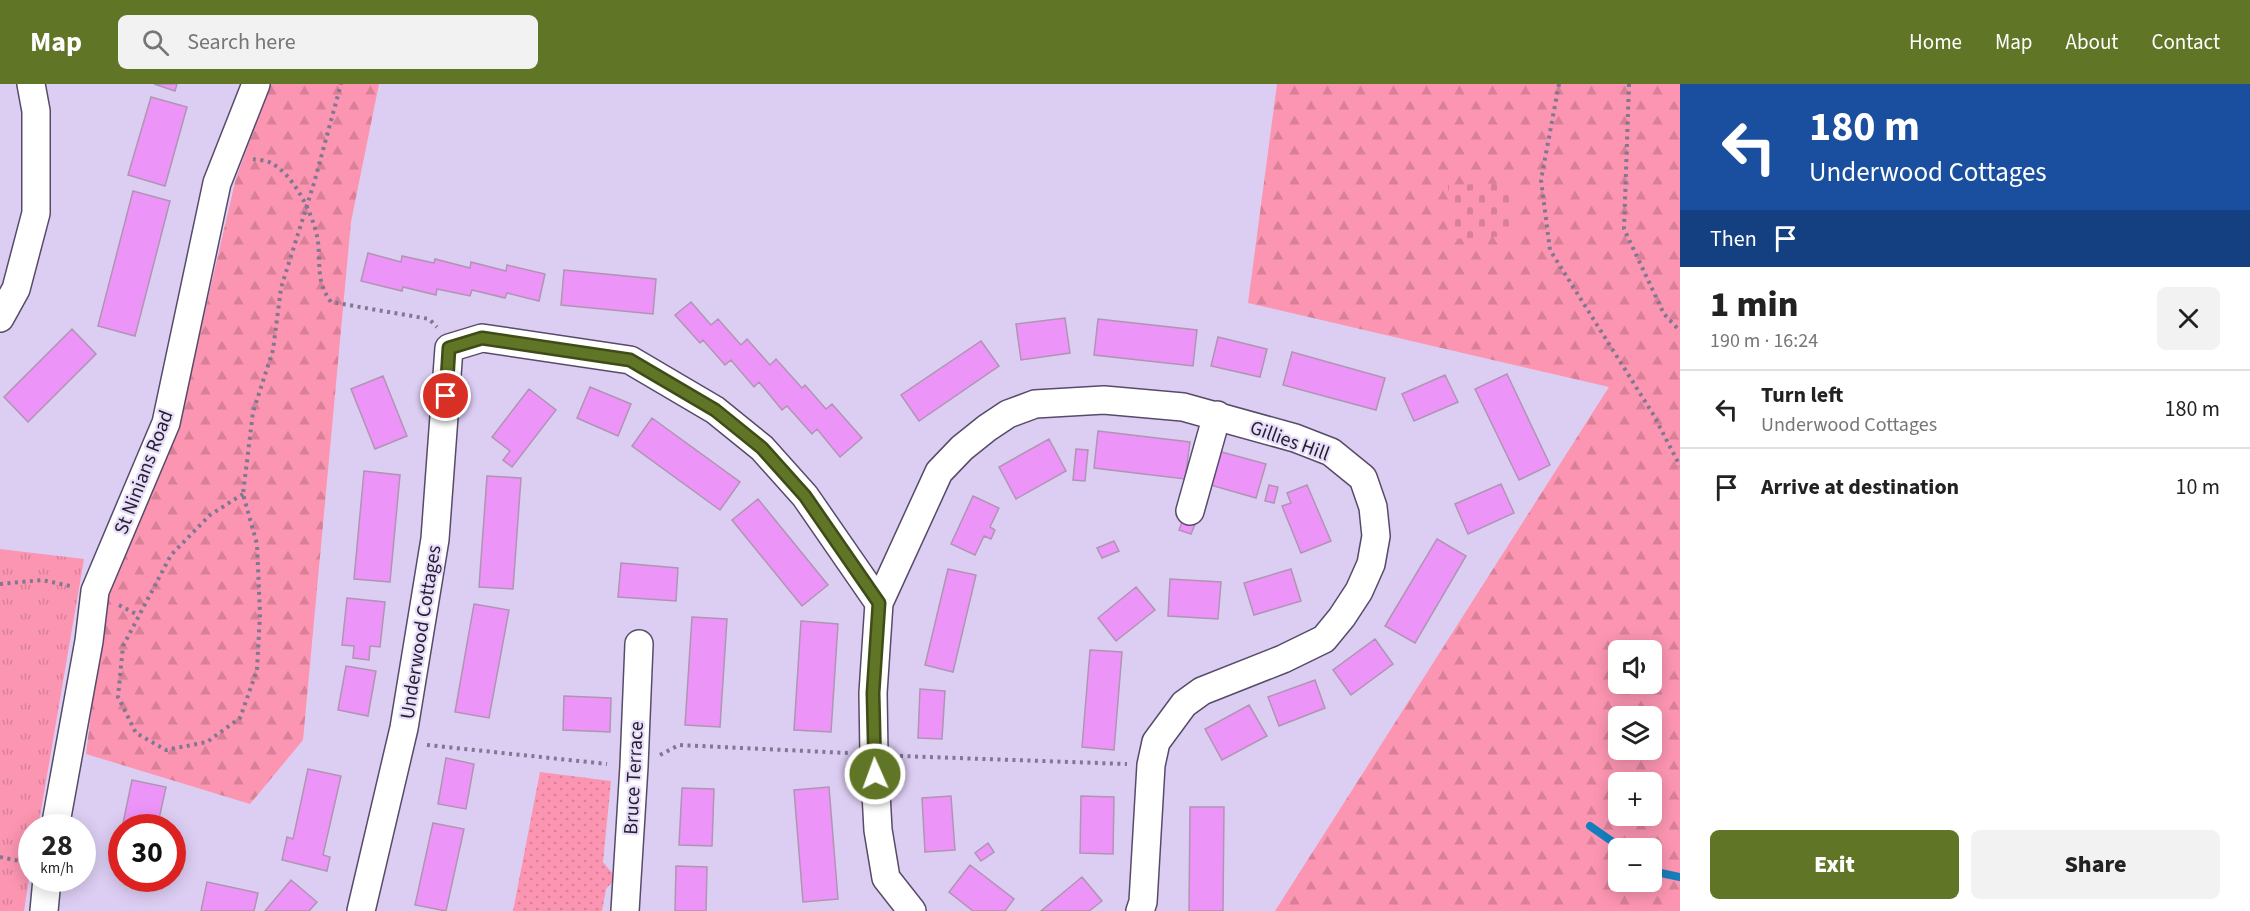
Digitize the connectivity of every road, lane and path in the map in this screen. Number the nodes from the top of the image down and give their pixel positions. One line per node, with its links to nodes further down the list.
1 (31, 84): 8 (street)
2 (256, 84): 6 (street, St Ninians Road)
3 (341, 84): 7 (path)
4 (1559, 84): 12 (path)
5 (1629, 84): 9 (path)
6 (228, 155): 7 (path); 16 (street, St Ninians Road)
7 (306, 206): 10 (path); 13 (path)
8 (0, 318)
9 (1680, 331)
10 (449, 348): 17 (street); 19 (street, Underwood Cottages)
11 (1217, 415): 14 (street); 17 (street, Gillies Hill); 29 (street, Gillies Hill)
12 (1680, 466)
13 (243, 494): 13 (path)
14 (1190, 511)
15 (0, 584): 16 (path)
16 (95, 591): 21 (street, St Ninians Road)
17 (879, 603): 28 (street)
18 (639, 644): 20 (street, Bruce Terrace)
19 (401, 740): 20 (path); 26 (street, Underwood Cottages)
20 (634, 766): 27 (street, Bruce Terrace)
21 (58, 814)
22 (0, 857): 23 (path)
23 (18, 860)
24 (46, 892): 25 (street)
25 (44, 911)
26 (361, 911)
27 (625, 911)
28 (912, 911)
29 (1140, 911)

